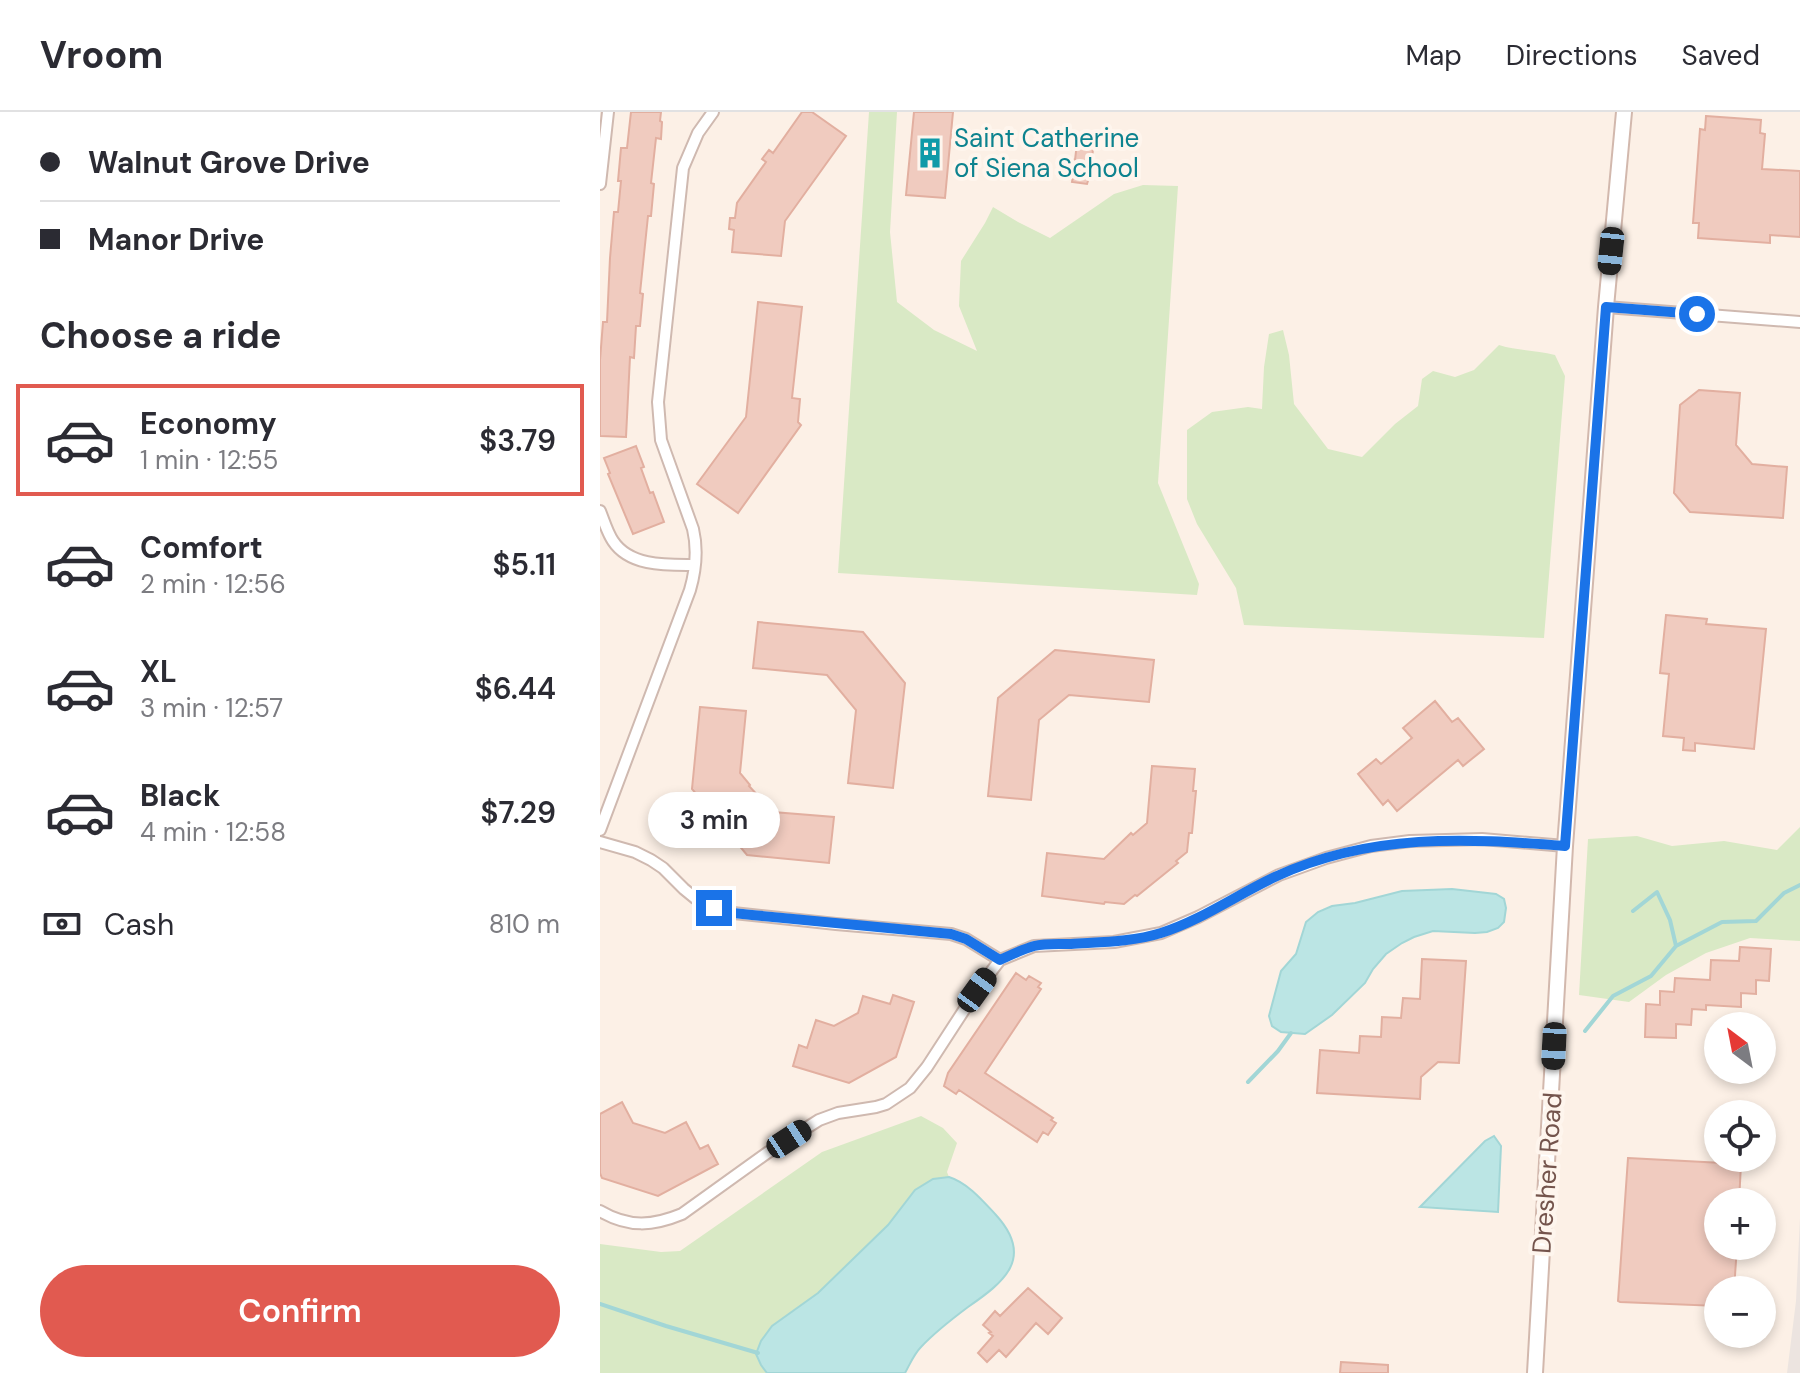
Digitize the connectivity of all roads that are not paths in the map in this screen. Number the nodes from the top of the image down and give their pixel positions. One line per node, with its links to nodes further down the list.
1 (608, 112): 4 (street)
2 (713, 112): 8 (street)
3 (1624, 112): 5 (main road, Dresher Road)
4 (600, 184)
5 (1606, 307): 6 (street); 11 (main road, Dresher Road)
6 (1800, 322)
7 (600, 511): 8 (street)
8 (695, 565): 9 (street)
9 (600, 830)
10 (600, 842): 12 (street)
11 (1565, 846): 12 (street); 14 (main road, Dresher Road)
12 (1000, 960): 13 (street)
13 (600, 1211)
14 (1535, 1373)

